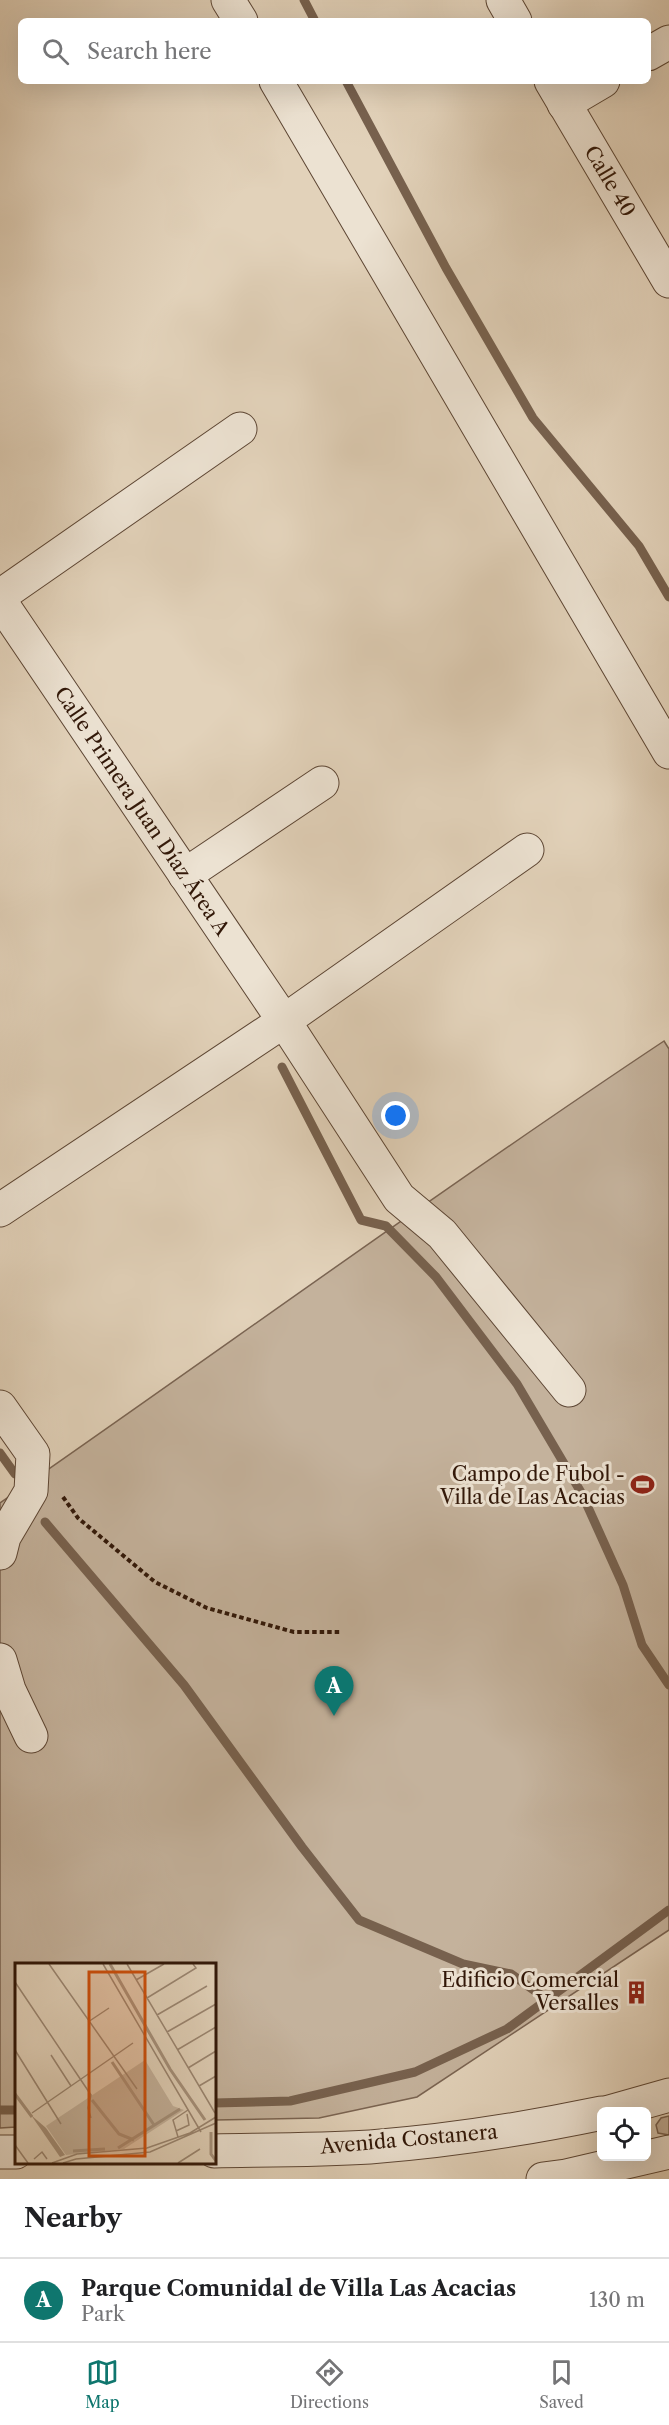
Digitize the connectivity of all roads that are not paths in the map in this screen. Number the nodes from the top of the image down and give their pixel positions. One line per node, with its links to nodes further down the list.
1 (228, 0): 3 (street)
2 (503, 0): 4 (street)
3 (239, 18)
4 (513, 18)
5 (669, 42): 6 (street)
6 (651, 52)
7 (278, 84): 13 (street)
8 (590, 84): 9 (street)
9 (557, 92): 10 (street, Calle 40)
10 (669, 281)
11 (240, 429): 12 (street)
12 (0, 599): 16 (street, Calle Primera Juan Díaz Área A)
13 (669, 752)
14 (322, 783): 16 (street)
15 (527, 850): 17 (street)
16 (185, 875): 17 (street, Calle Primera Juan Díaz Área A)
17 (284, 1022): 18 (street); 19 (street, Calle Primera Juan Díaz Área A)
18 (0, 1210)
19 (569, 1390)
20 (0, 1407): 21 (street)
21 (0, 1553)
22 (0, 1660): 23 (street)
23 (31, 1736)
24 (669, 2096): 25 (street)
25 (628, 2107)
26 (597, 2114): 27 (street, Avenida Costanera)
27 (546, 2124): 28 (street, Avenida Costanera); 31 (street)
28 (216, 2151)
29 (669, 2152): 30 (street)
30 (626, 2166): 31 (street)
31 (559, 2178)

